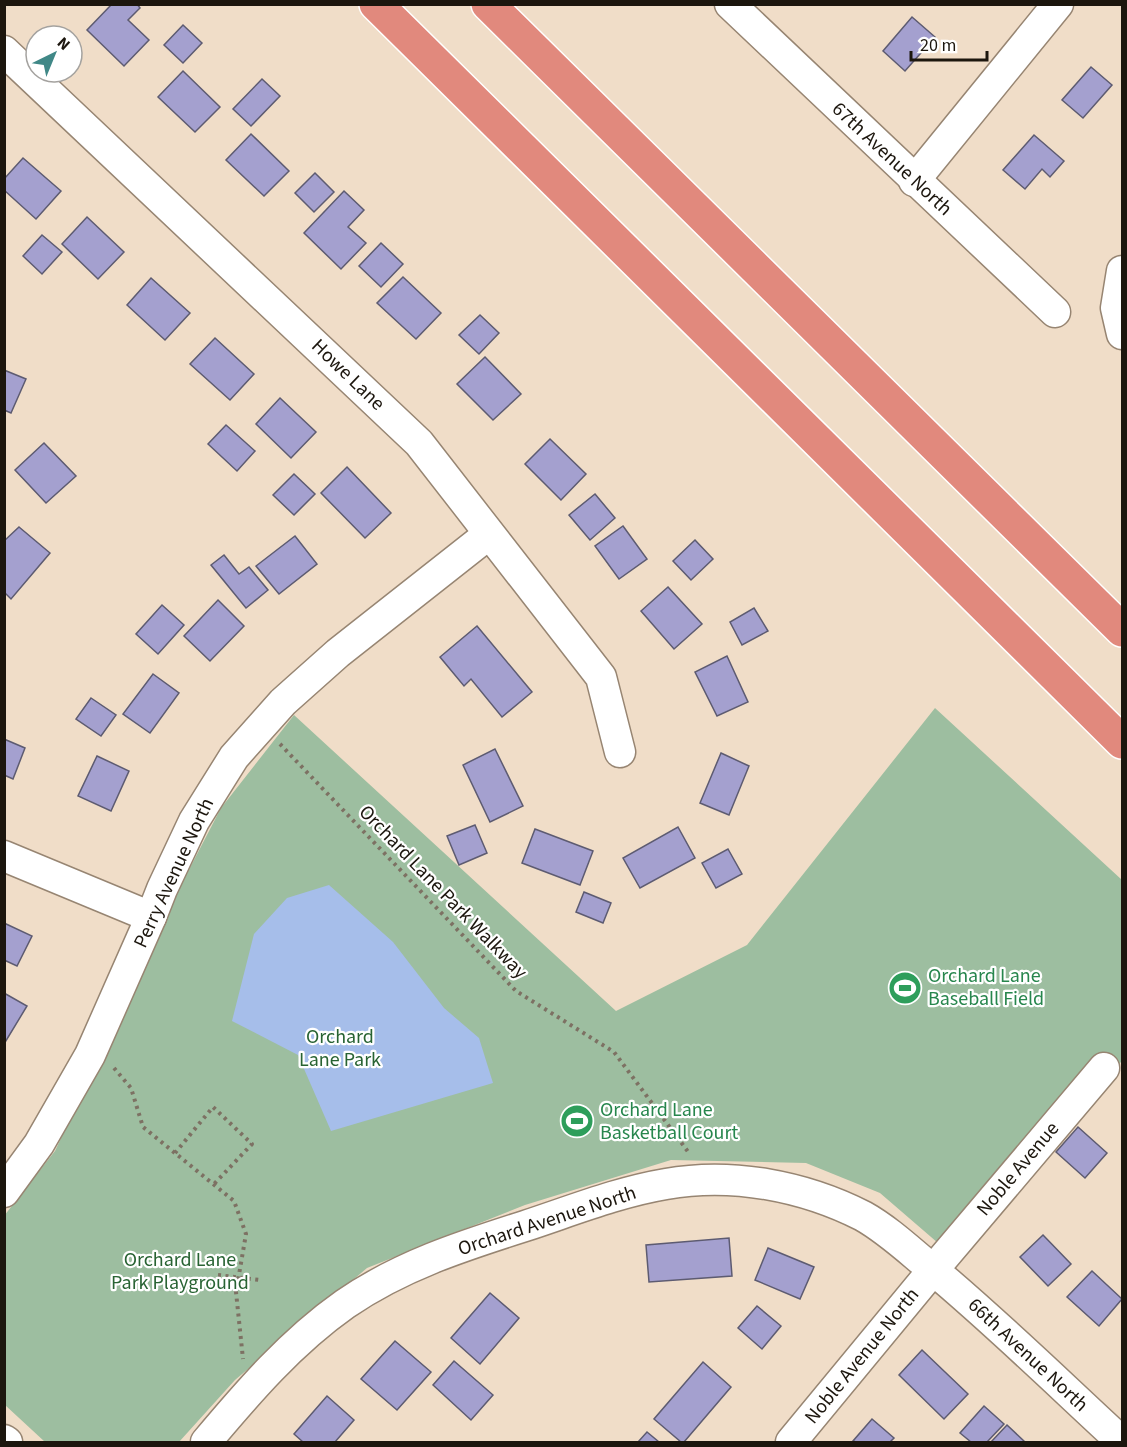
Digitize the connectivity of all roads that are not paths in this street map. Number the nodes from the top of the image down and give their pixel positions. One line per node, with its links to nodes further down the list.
1 (376, 4): 12 (highway)
2 (488, 4): 11 (highway)
3 (730, 4): 6 (street, 67th Avenue North)
4 (1058, 4): 6 (street)
5 (4, 51): 10 (street, Howe Lane)
6 (914, 181): 8 (street, 67th Avenue North)
7 (1122, 271): 9 (street)
8 (1055, 312)
9 (1122, 334)
10 (489, 534): 13 (street, Howe Lane); 15 (street, Perry Avenue North)
11 (1122, 630)
12 (1122, 741)
13 (620, 752)
14 (4, 856): 15 (street)
15 (151, 917): 17 (street, Perry Avenue North)
16 (1104, 1068): 18 (street, Noble Avenue)
17 (4, 1192)
18 (933, 1270): 19 (street, Orchard Avenue North); 20 (street, Noble Avenue North); 21 (street, 66th Avenue North)
19 (206, 1443)
20 (791, 1443)
21 (1122, 1443)

